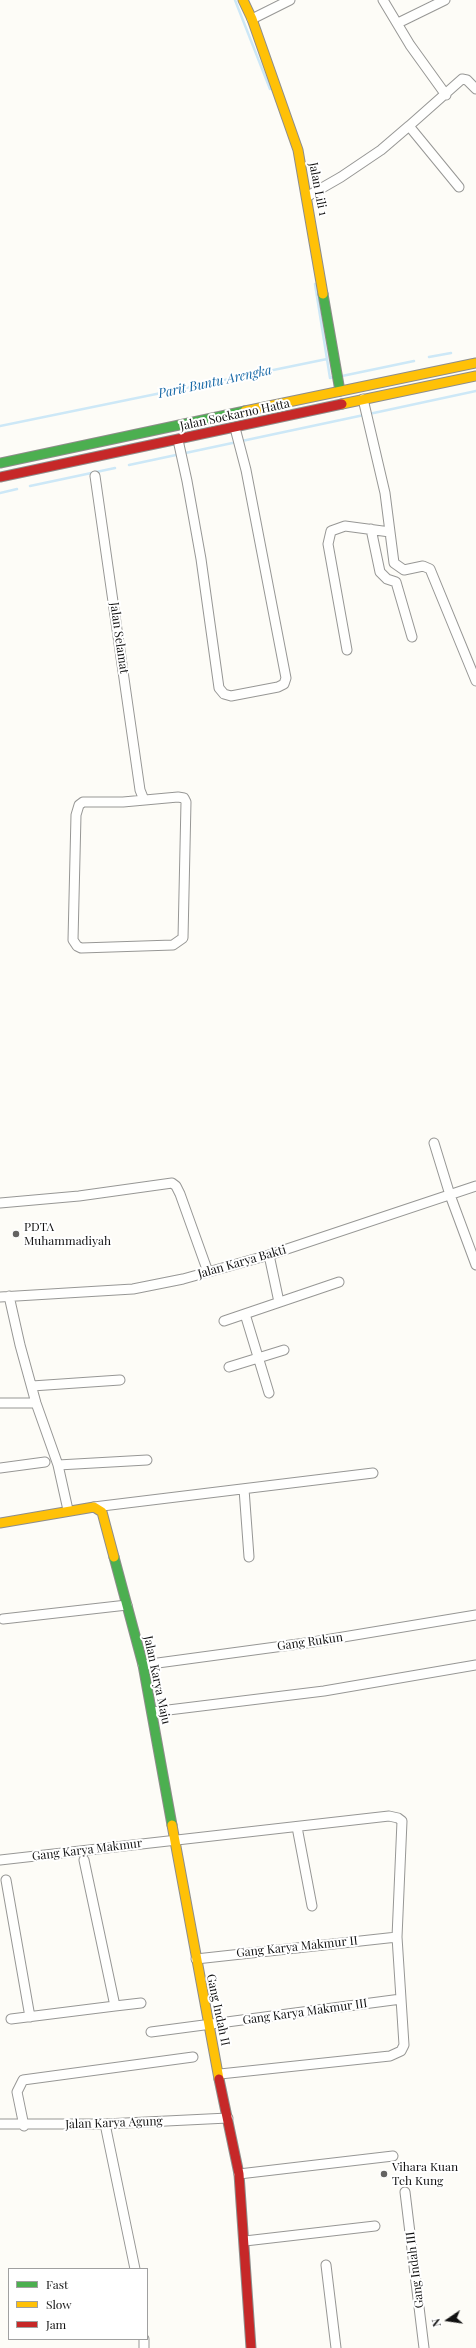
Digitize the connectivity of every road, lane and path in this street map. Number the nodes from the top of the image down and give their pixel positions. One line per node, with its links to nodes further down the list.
1 (243, 0): 5 (street, Jalan Lili 1)
2 (290, 0): 5 (street)
3 (383, 0): 6 (street)
4 (445, 0): 6 (street)
5 (252, 19): 11 (street, Jalan Lili 1)
6 (398, 23): 8 (street)
7 (476, 89): 8 (street)
8 (446, 95): 9 (street)
9 (409, 126): 10 (street); 11 (street)
10 (459, 187)
11 (308, 196): 14 (street, Jalan Lili 1)
12 (476, 363): 14 (street, Jalan Soekarno Hatta)
13 (476, 376): 15 (street, Jalan Soekarno Hatta)
14 (340, 391): 17 (street, Jalan Soekarno Hatta)
15 (363, 399): 16 (street, Jalan Soekarno Hatta); 24 (street)
16 (235, 428): 18 (street, Jalan Soekarno Hatta); 18 (street)
17 (136, 433): 19 (street); 20 (street, Jalan Soekarno Hatta)
18 (178, 440): 19 (street, Jalan Soekarno Hatta)
19 (141, 448): 22 (street, Jalan Soekarno Hatta)
20 (0, 463)
21 (95, 476): 28 (street, Jalan Selamat)
22 (0, 478)
23 (371, 529): 24 (street); 25 (street); 26 (street)
24 (390, 532): 27 (street)
25 (412, 637)
26 (347, 650)
27 (476, 681)
28 (144, 800): 28 (street)
29 (434, 1143): 31 (street)
30 (476, 1186): 31 (street, Jalan Karya Bakti)
31 (450, 1195): 33 (street, Jalan Karya Bakti); 34 (street)
32 (0, 1203): 35 (street)
33 (269, 1255): 35 (street, Jalan Karya Bakti); 38 (street)
34 (476, 1265)
35 (208, 1272): 37 (street, Jalan Karya Bakti)
36 (339, 1282): 38 (street)
37 (5, 1296): 45 (street)
38 (279, 1302): 39 (street)
39 (245, 1314): 40 (street); 42 (street)
40 (224, 1321)
41 (284, 1350): 42 (street)
42 (258, 1358): 43 (street); 46 (street)
43 (229, 1367)
44 (120, 1380): 45 (street)
45 (32, 1386): 48 (street)
46 (269, 1393)
47 (0, 1403): 48 (street)
48 (36, 1403): 51 (street)
49 (147, 1460): 51 (street)
50 (45, 1462): 52 (street)
51 (58, 1465): 56 (street)
52 (0, 1468)
53 (373, 1473): 54 (street)
54 (244, 1489): 55 (street); 58 (street)
55 (98, 1509): 56 (street); 59 (street, Jalan Karya Maju)
56 (68, 1510): 57 (street)
57 (0, 1523)
58 (249, 1557)
59 (127, 1605): 61 (street); 62 (street, Jalan Karya Maju)
60 (476, 1614): 62 (street, Gang Rukun)
61 (3, 1619)
62 (144, 1665): 64 (street, Jalan Karya Maju)
63 (476, 1665): 64 (street)
64 (152, 1712): 66 (street, Jalan Karya Maju)
65 (298, 1827): 66 (street, Gang Karya Makmur); 71 (street); 72 (street, Gang Karya Makmur)
66 (174, 1840): 67 (street, Jalan Karya Maju); 68 (street, Gang Karya Makmur)
67 (177, 1855): 73 (street, Gang Indah II)
68 (0, 1860)
69 (84, 1860): 76 (street)
70 (6, 1880): 77 (street)
71 (312, 1906)
72 (397, 1937): 73 (street, Gang Karya Makmur II); 74 (street)
73 (196, 1959): 79 (street, Gang Indah II)
74 (401, 1999): 79 (street, Gang Karya Makmur III); 82 (street)
75 (141, 2003): 76 (street)
76 (115, 2006): 77 (street)
77 (30, 2017): 78 (street)
78 (10, 2019)
79 (208, 2025): 80 (street, Gang Karya Makmur III); 82 (street, Gang Indah II)
80 (151, 2032)
81 (193, 2057): 86 (street)
82 (220, 2074): 83 (street, Gang Indah II)
83 (228, 2118): 85 (street, Jalan Karya Agung); 88 (street, Gang Indah II)
84 (0, 2124): 86 (street, Jalan Karya Agung)
85 (106, 2124): 86 (street, Jalan Karya Agung); 93 (street)
86 (24, 2126)
87 (393, 2156): 88 (street)
88 (239, 2172): 91 (street, Gang Indah II)
89 (405, 2192): 96 (street, Gang Indah III)
90 (375, 2226): 91 (street)
91 (245, 2241): 94 (street, Gang Indah II)
92 (326, 2265): 95 (street)
93 (134, 2268)
94 (251, 2348)
95 (336, 2348)
96 (424, 2348)

